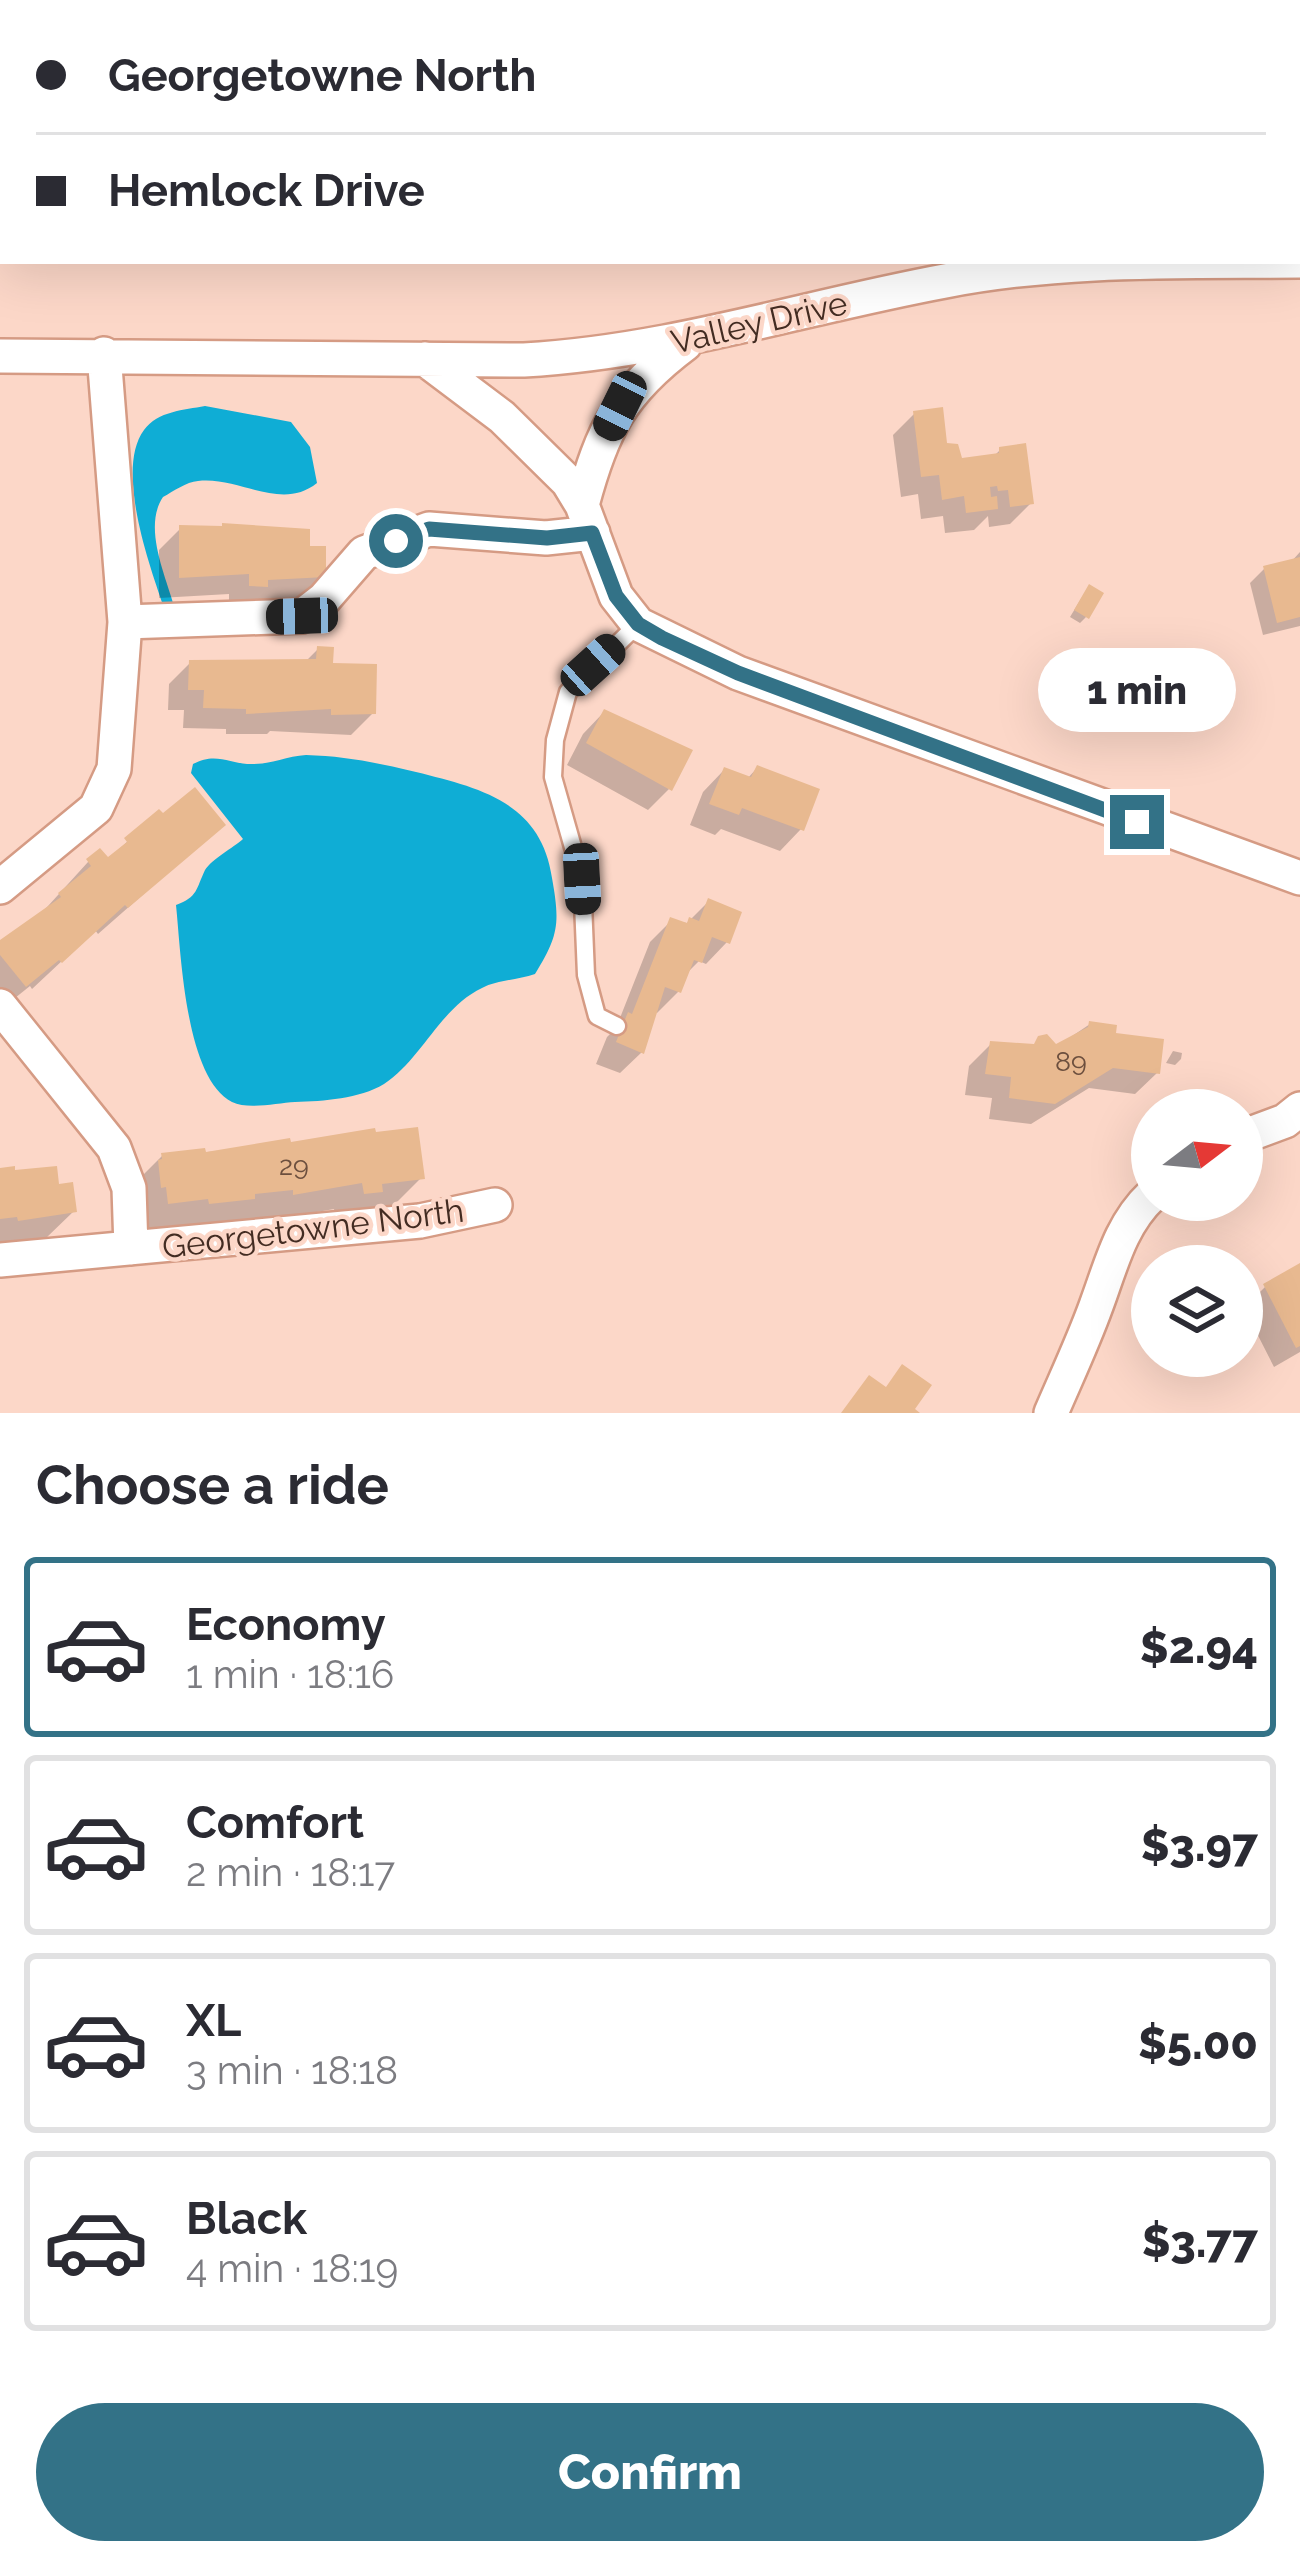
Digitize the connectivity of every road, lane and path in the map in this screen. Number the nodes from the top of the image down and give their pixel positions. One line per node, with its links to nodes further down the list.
1 (1080, 264): 2 (street, Valley Drive)
2 (691, 340): 5 (street, Valley Drive); 6 (street)
3 (104, 354): 4 (street, Valley Drive); 5 (street, Valley Drive); 7 (street)
4 (0, 356)
5 (425, 358): 6 (street)
6 (587, 519): 7 (street); 8 (street)
7 (125, 622): 10 (street)
8 (638, 624): 9 (street); 12 (lane)
9 (1300, 878)
10 (0, 887)
11 (0, 1006): 17 (street, Georgetowne North)
12 (616, 1026)
13 (1300, 1109): 14 (street)
14 (1263, 1129)
15 (495, 1205): 17 (street, Georgetowne North)
16 (1131, 1220): 19 (street)
17 (130, 1248): 18 (street, Georgetowne North)
18 (0, 1260)
19 (1051, 1413)

